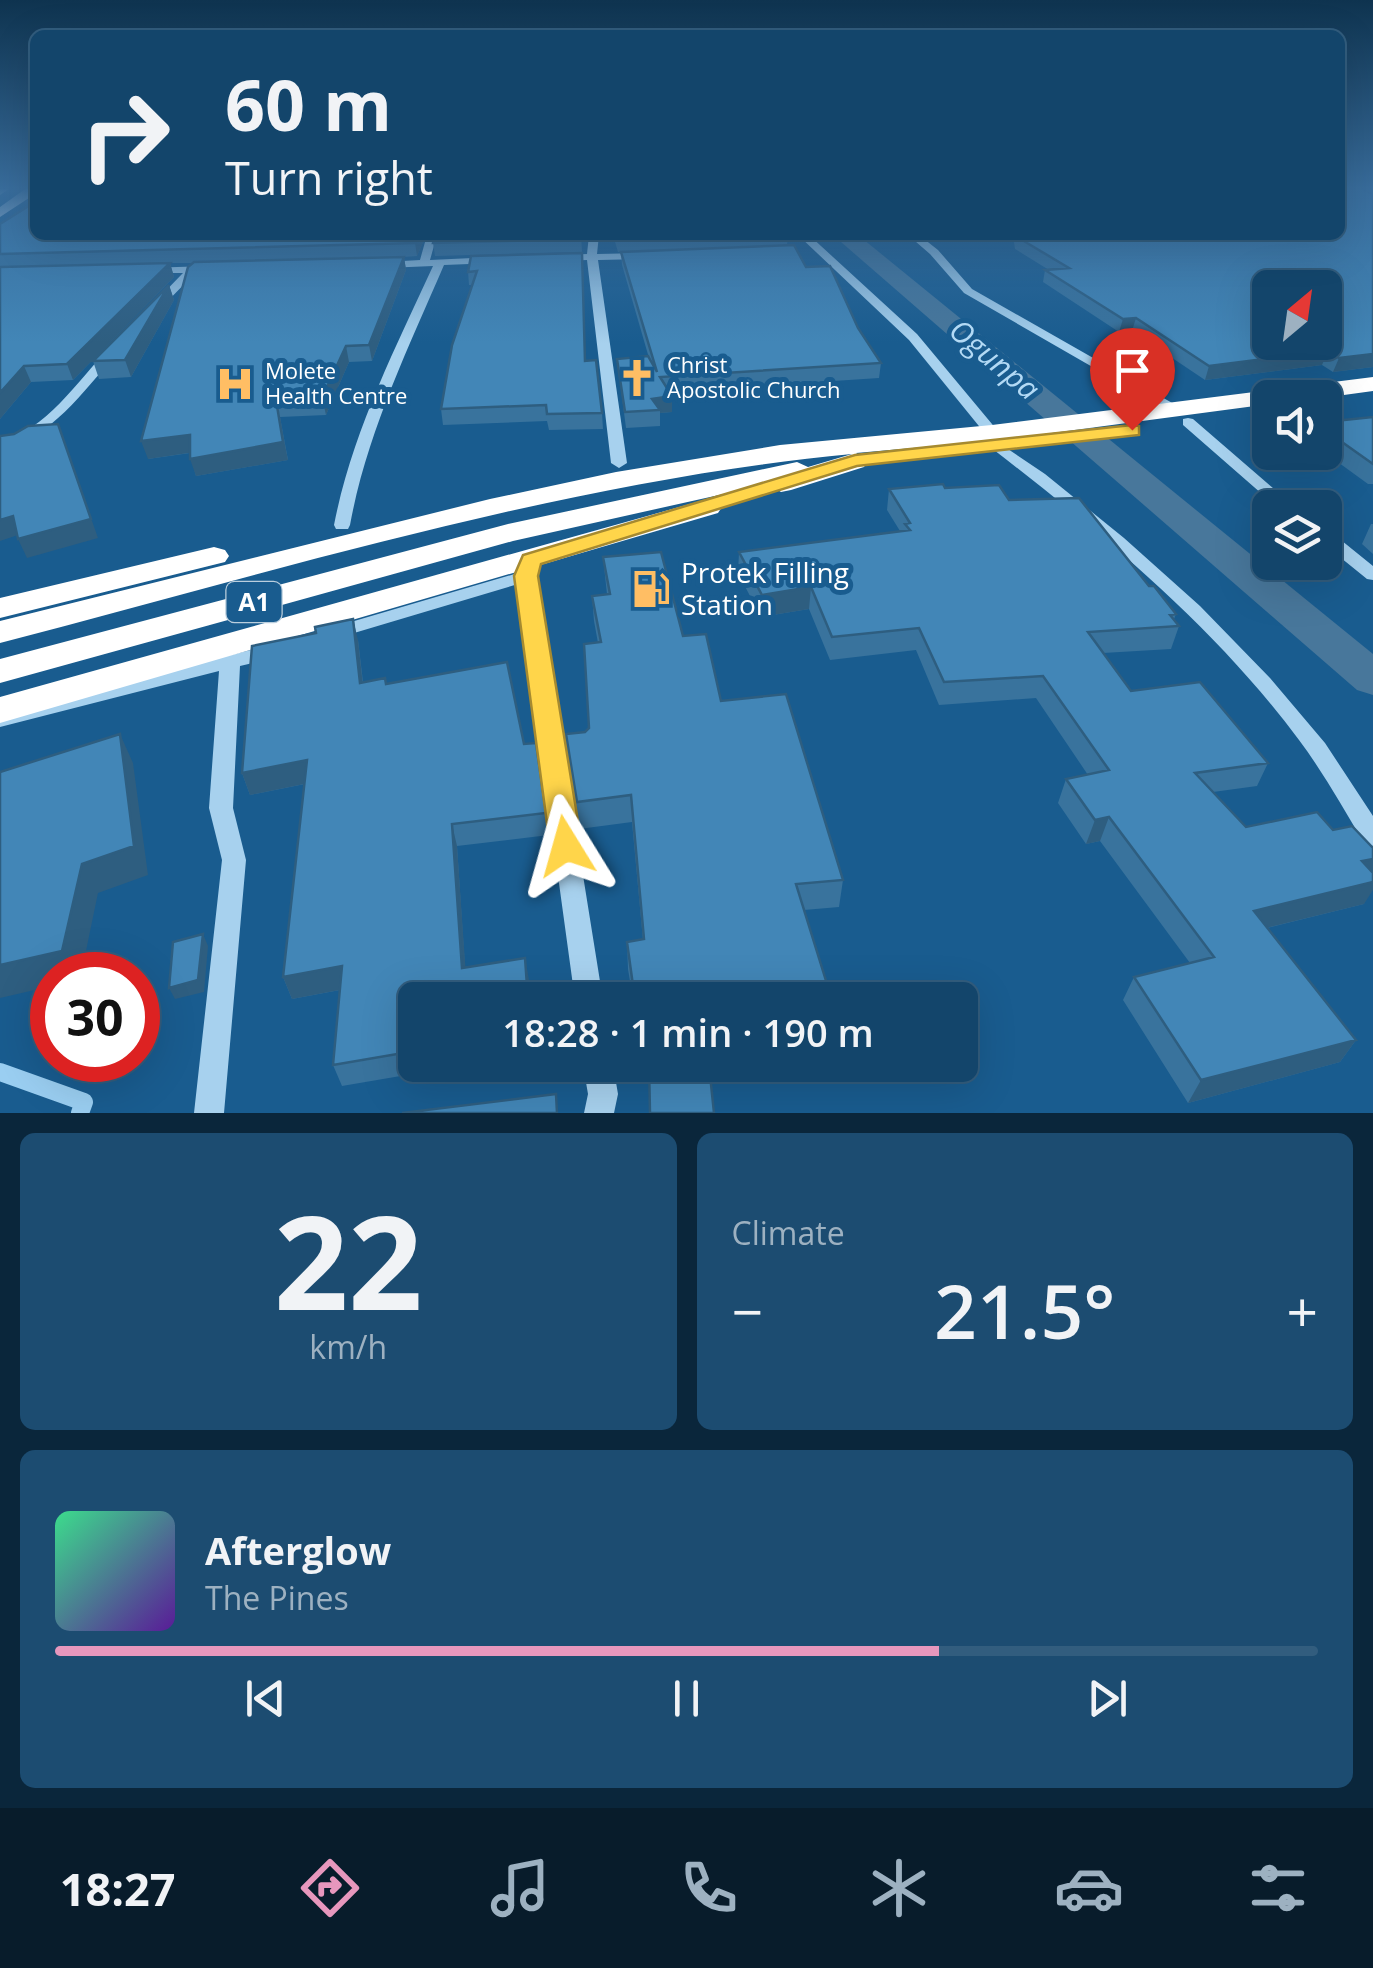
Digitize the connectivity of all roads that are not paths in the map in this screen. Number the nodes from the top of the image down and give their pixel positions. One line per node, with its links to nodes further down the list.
1 (432, 240): 9 (street)
2 (594, 240): 6 (street)
3 (808, 240): 21 (street)
4 (920, 240): 20 (street)
5 (650, 256): 6 (street)
6 (592, 257): 7 (street); 24 (street)
7 (554, 258)
8 (516, 259): 9 (street)
9 (432, 263): 10 (street); 27 (street)
10 (366, 266)
11 (231, 268): 12 (street)
12 (193, 269): 13 (street); 14 (street)
13 (135, 271)
14 (140, 324)
15 (126, 338): 22 (street)
16 (1373, 384): 20 (highway, A1)
17 (1373, 399): 18 (highway)
18 (1342, 402)
19 (1252, 411): 20 (highway, A1)
20 (1172, 417): 21 (highway, A1); 25 (street)
21 (995, 440): 23 (highway, A1); 37 (street)
22 (0, 446)
23 (850, 453): 24 (highway); 26 (highway, A1); 29 (highway)
24 (619, 463): 27 (highway)
25 (1265, 490)
26 (499, 520): 32 (highway, A1); 34 (highway, A1)
27 (342, 526): 31 (highway)
28 (1342, 549): 30 (street)
29 (528, 568): 33 (street); 35 (highway); 38 (street)
30 (1373, 574)
31 (0, 608)
32 (0, 632)
33 (230, 664): 36 (street); 40 (street)
34 (0, 670)
35 (0, 710)
36 (0, 719)
37 (1373, 836)
38 (586, 982)
39 (600, 1082): 41 (street)
40 (209, 1113)
41 (599, 1113)

